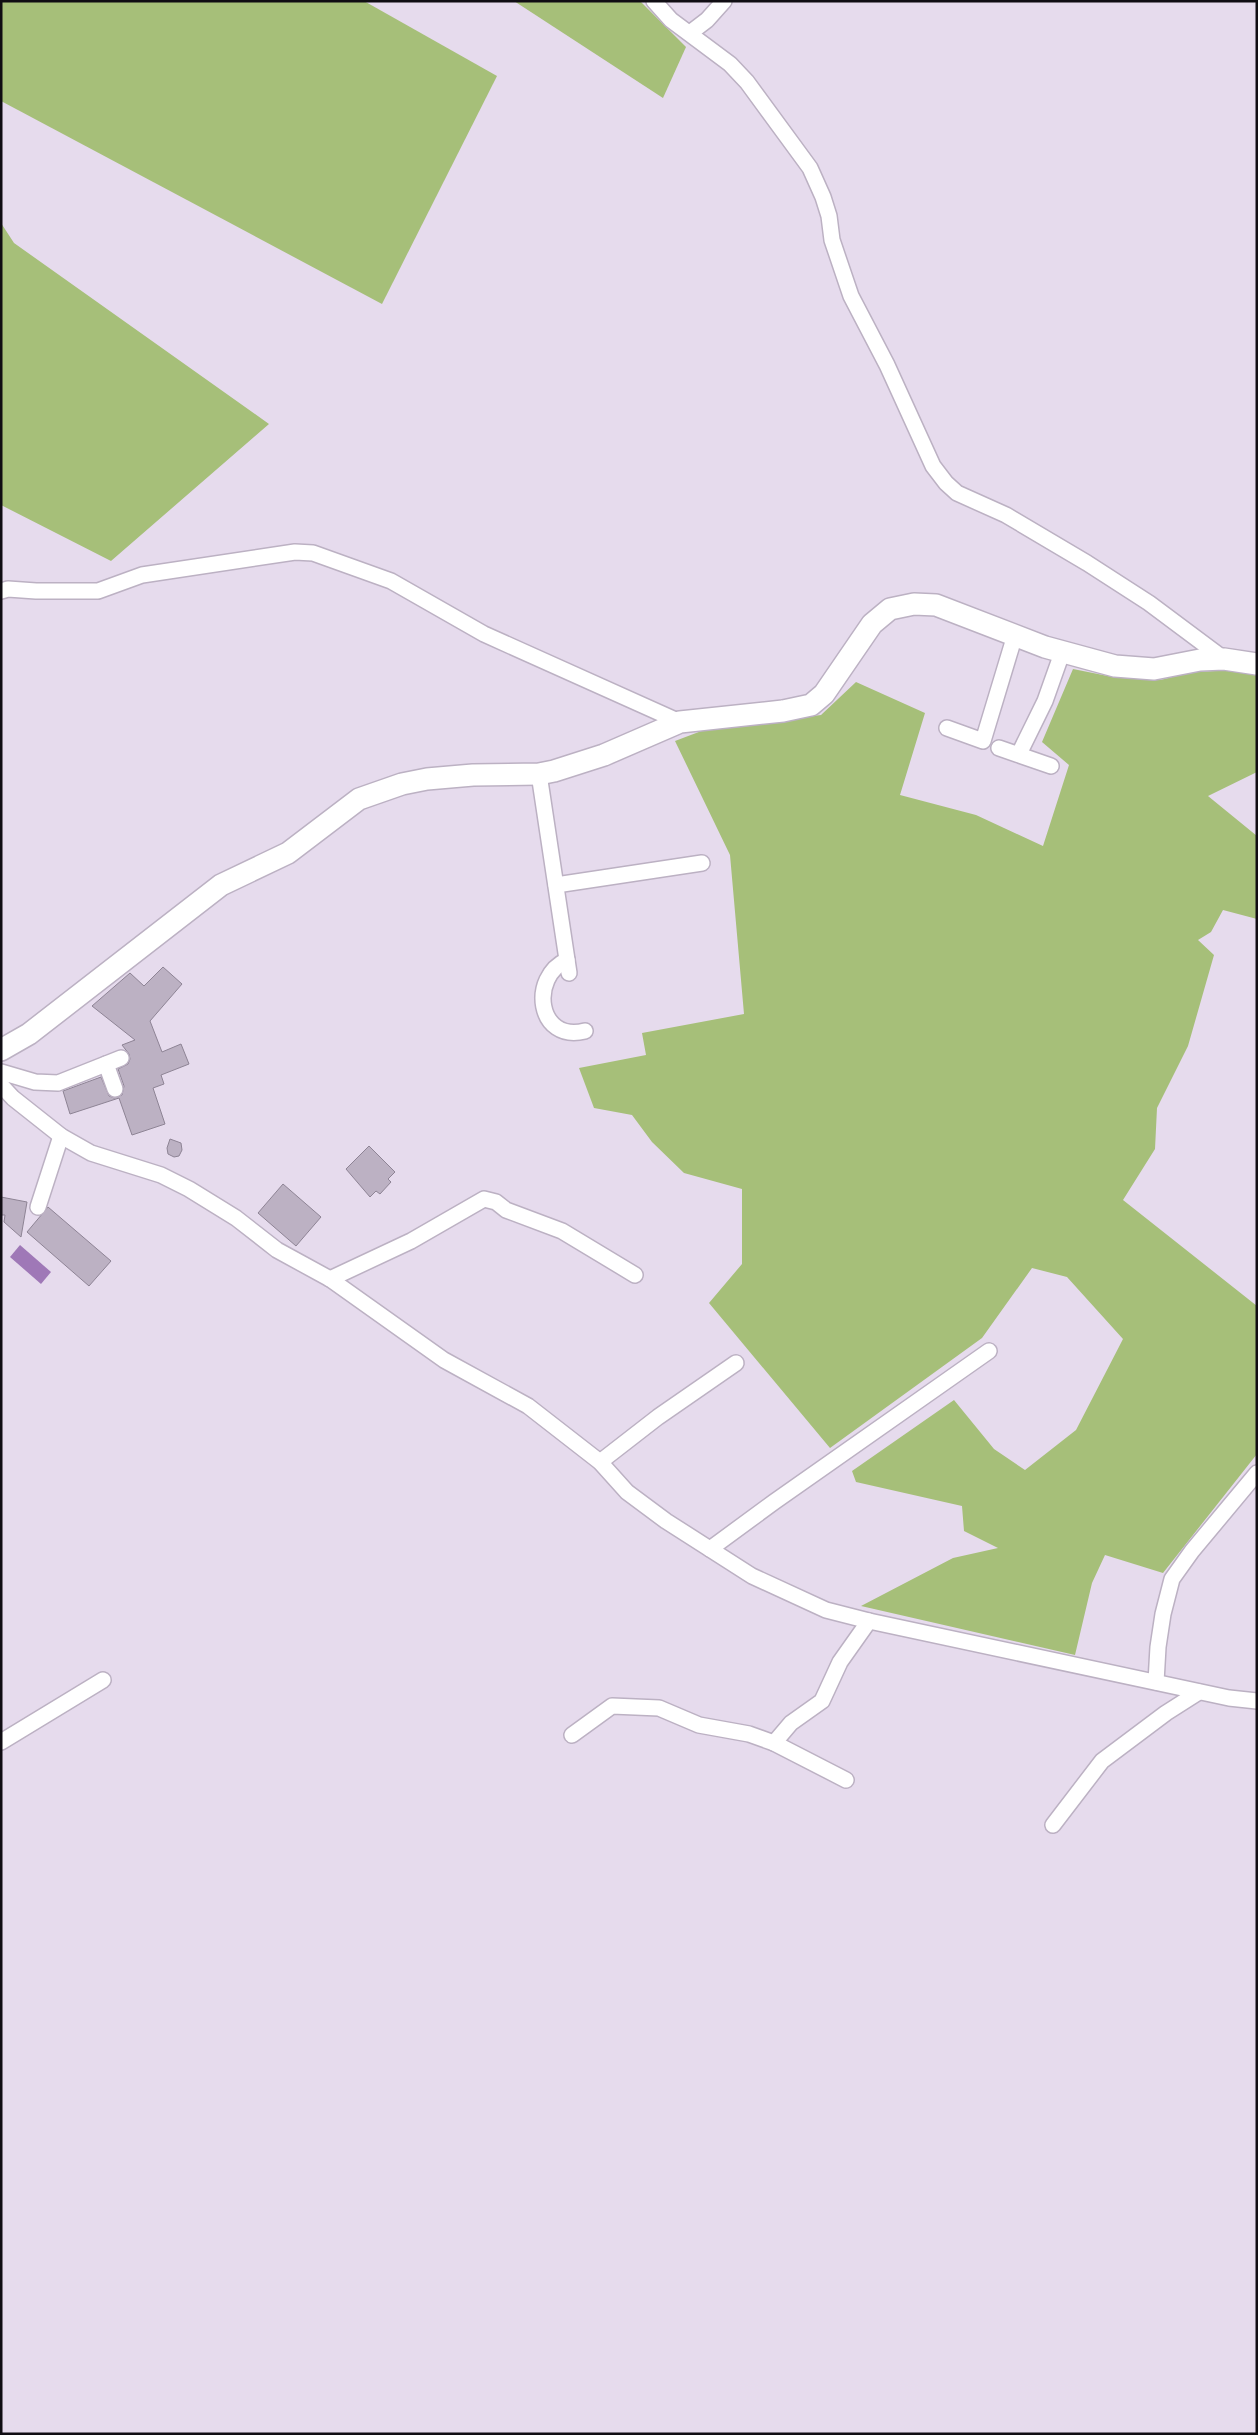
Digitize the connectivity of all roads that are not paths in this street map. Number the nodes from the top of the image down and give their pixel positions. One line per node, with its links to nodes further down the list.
1 (654, 1): 3 (street)
2 (724, 1): 3 (street)
3 (690, 33): 7 (street)
4 (3, 589): 9 (street)
5 (1015, 635): 6 (street); 9 (street); 10 (street)
6 (1062, 652): 7 (street); 12 (street)
7 (1224, 659): 8 (street)
8 (1257, 664)
9 (680, 722): 14 (street)
10 (947, 728)
11 (999, 748): 12 (street)
12 (1018, 754): 13 (street)
13 (1050, 766)
14 (539, 774): 16 (street); 18 (street)
15 (702, 863): 16 (street)
16 (556, 885): 17 (street)
17 (585, 1031)
18 (1, 1050)
19 (121, 1058): 20 (street)
20 (106, 1064): 21 (street); 23 (street)
21 (1, 1072)
22 (1, 1085): 24 (street)
23 (115, 1089)
24 (60, 1136): 25 (street); 27 (street)
25 (38, 1207)
26 (635, 1276): 27 (street)
27 (330, 1279): 30 (street)
28 (989, 1351): 32 (street)
29 (736, 1363): 30 (street)
30 (600, 1462): 32 (street)
31 (1257, 1473): 35 (street)
32 (710, 1549): 33 (street)
33 (869, 1621): 35 (street); 40 (street)
34 (103, 1680): 39 (street)
35 (1156, 1682): 36 (street)
36 (1200, 1692): 37 (street); 42 (street)
37 (1257, 1701)
38 (572, 1735): 40 (street)
39 (1, 1742)
40 (774, 1743): 41 (street)
41 (846, 1780)
42 (1053, 1825)

